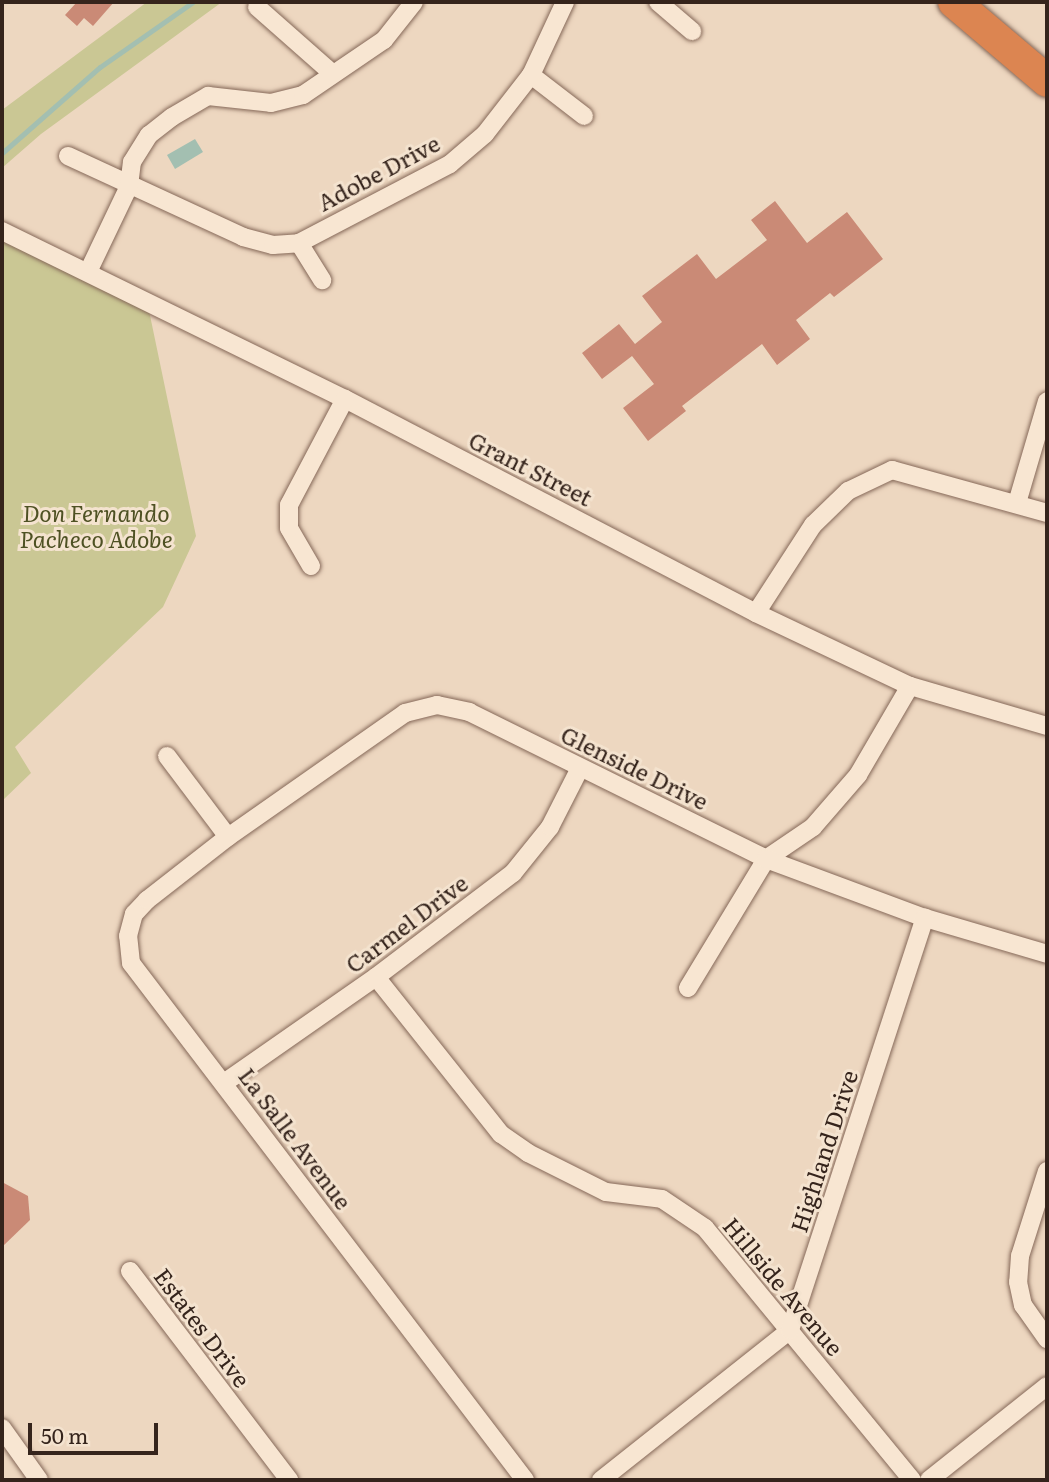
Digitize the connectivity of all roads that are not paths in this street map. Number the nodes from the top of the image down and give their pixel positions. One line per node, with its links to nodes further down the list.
1 (414, 2): 7 (street)
2 (565, 2): 8 (street, Adobe Drive)
3 (658, 2): 6 (street)
4 (954, 2): 9 (highway)
5 (257, 8): 7 (street)
6 (692, 31)
7 (333, 74): 12 (street)
8 (531, 75): 10 (street); 14 (street, Adobe Drive)
9 (1047, 81)
10 (584, 116)
11 (68, 156): 12 (street, Adobe Drive)
12 (130, 186): 14 (street, Adobe Drive); 15 (street)
13 (2, 232): 15 (street, Grant Street)
14 (299, 243): 16 (street)
15 (88, 272): 17 (street, Grant Street)
16 (322, 280)
17 (345, 400): 21 (street); 22 (street, Grant Street)
18 (1047, 401): 19 (street)
19 (1017, 503): 20 (street); 22 (street)
20 (1047, 513)
21 (311, 566)
22 (756, 613): 23 (street, Grant Street)
23 (909, 686): 24 (street, Grant Street); 28 (street)
24 (1047, 726)
25 (167, 755): 27 (street)
26 (580, 768): 27 (street, Glenside Drive); 28 (street, Glenside Drive); 31 (street, Carmel Drive)
27 (228, 837): 33 (street, La Salle Avenue)
28 (766, 859): 29 (street, Glenside Drive); 32 (street)
29 (925, 918): 30 (street, Glenside Drive); 36 (street, Highland Drive)
30 (1047, 954)
31 (376, 977): 33 (street, Carmel Drive); 36 (street, Hillside Avenue)
32 (688, 988)
33 (224, 1083): 42 (street, La Salle Avenue)
34 (1047, 1171): 37 (street)
35 (130, 1271): 41 (street, Estates Drive)
36 (790, 1330): 43 (street); 44 (street, Hillside Avenue)
37 (1047, 1339)
38 (1047, 1386): 45 (street)
39 (2, 1428): 40 (street)
40 (39, 1480)
41 (289, 1480)
42 (525, 1480)
43 (601, 1480)
44 (912, 1480)
45 (929, 1480)

